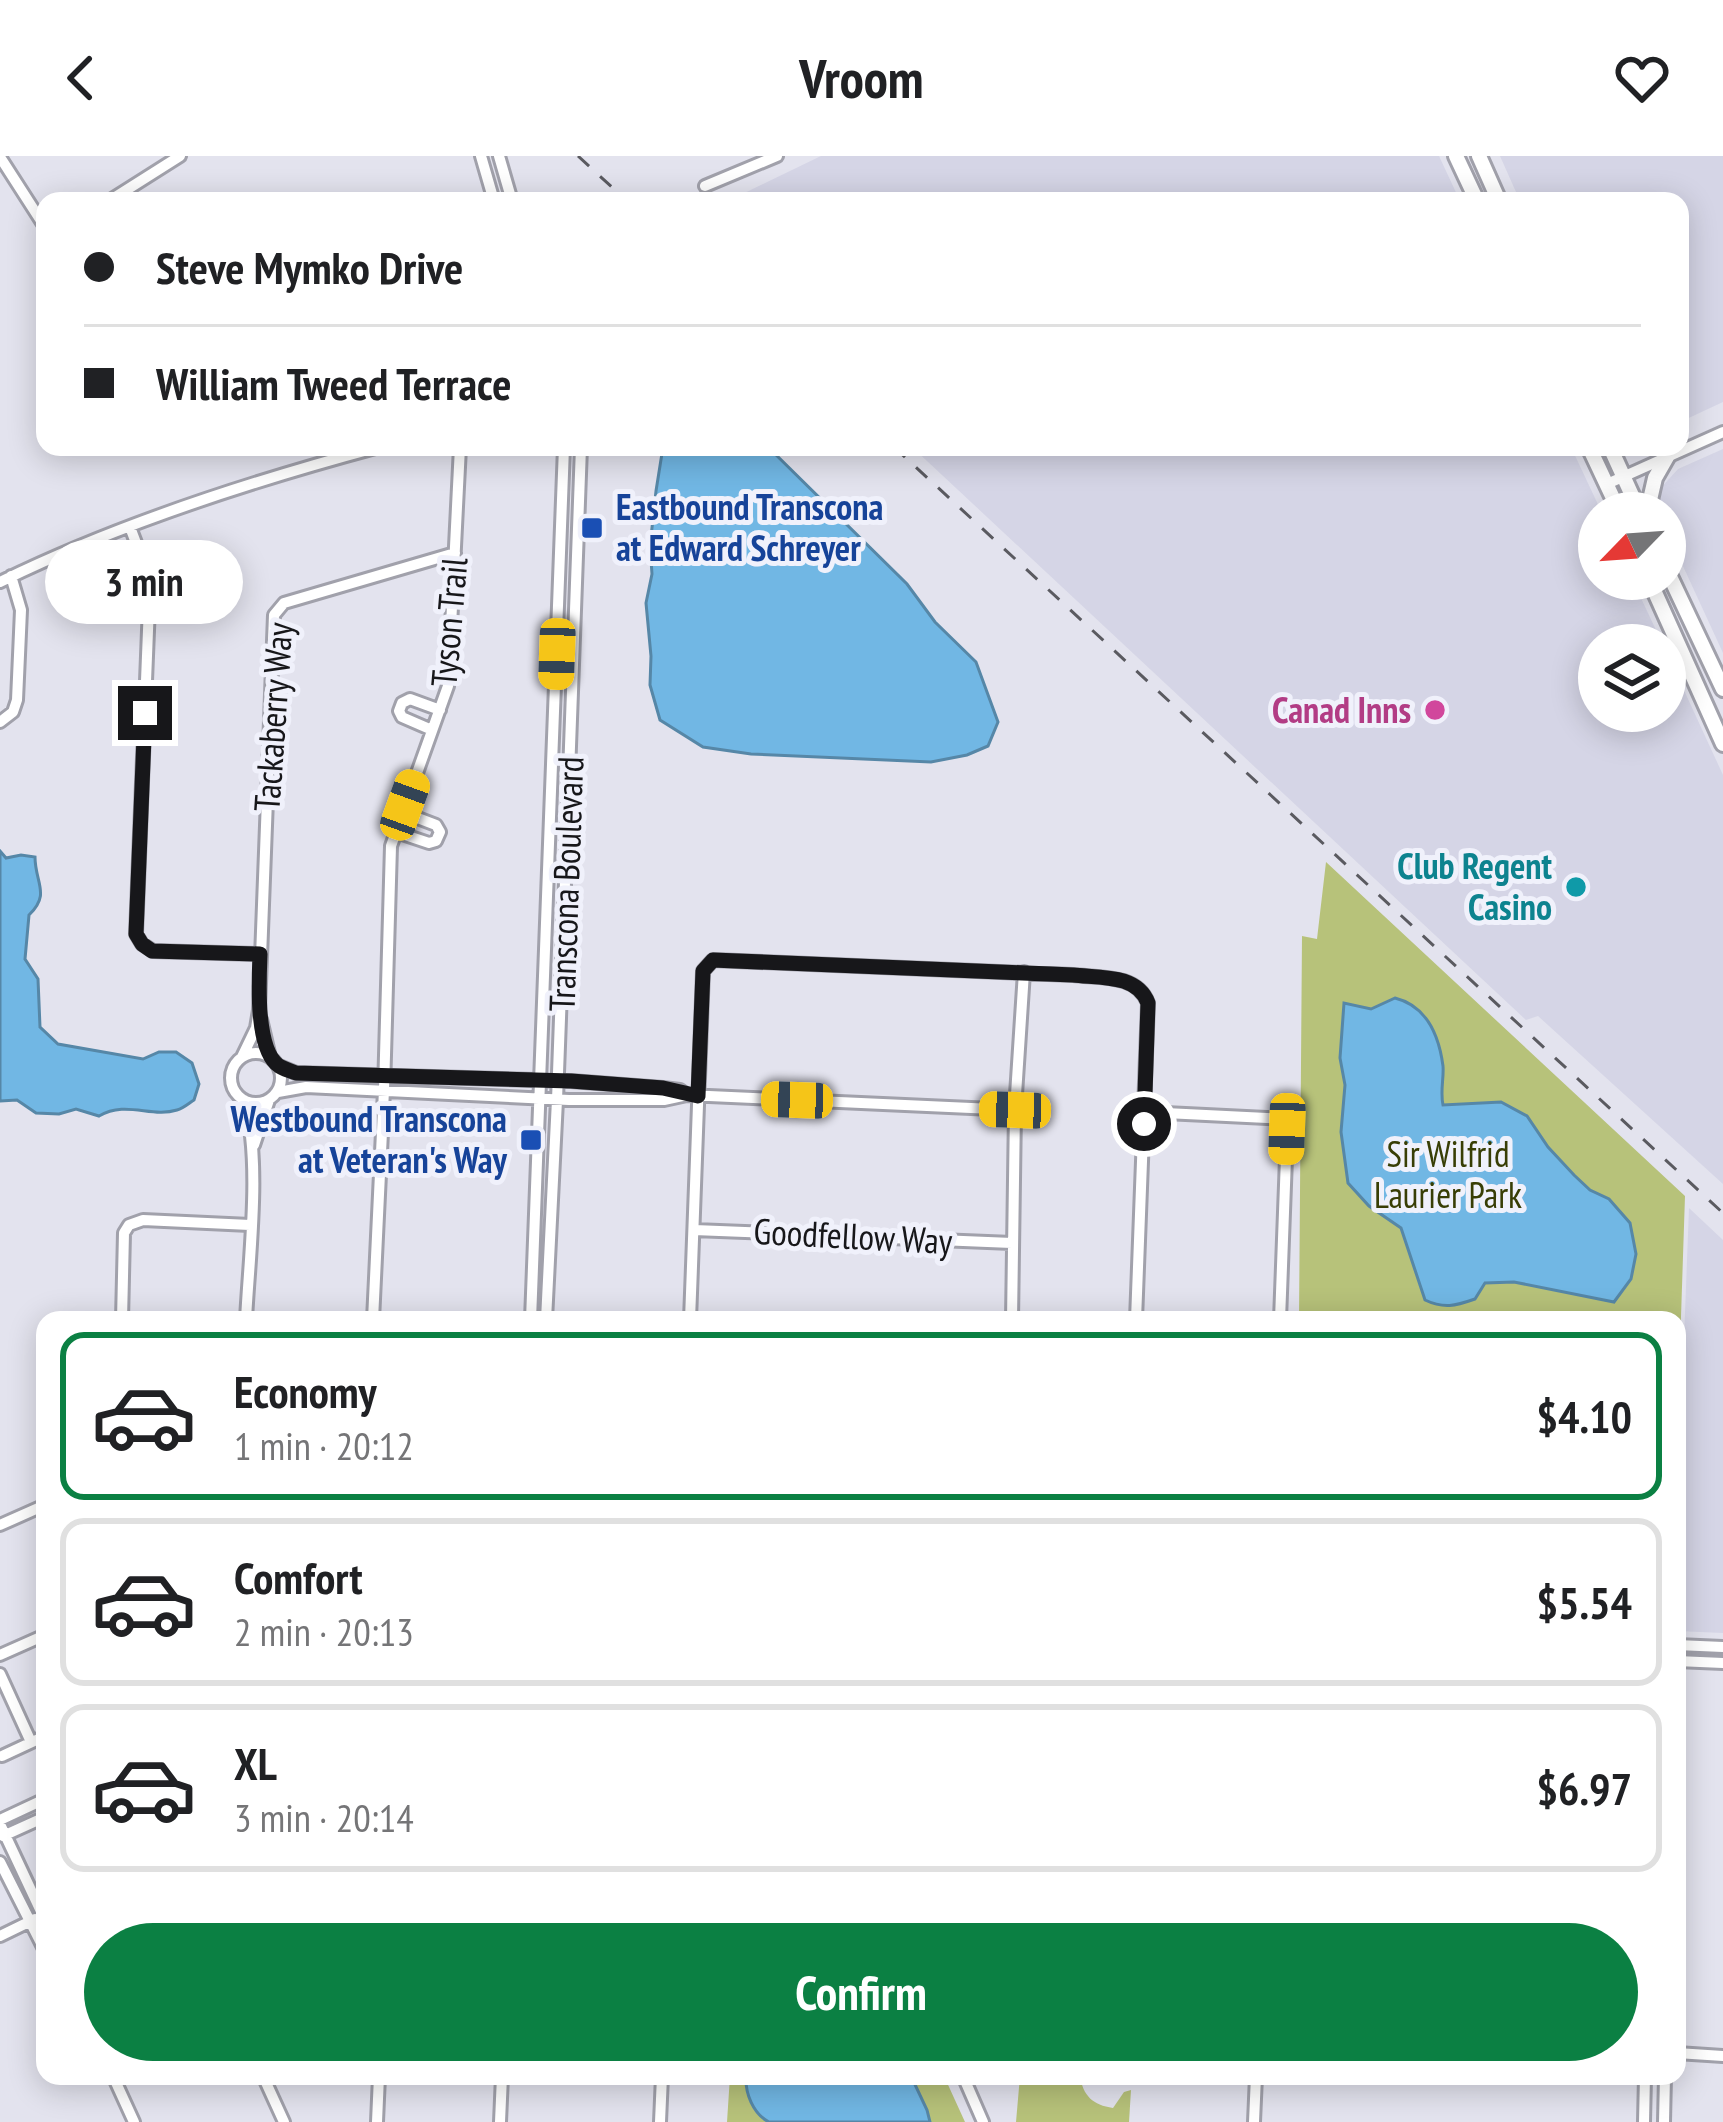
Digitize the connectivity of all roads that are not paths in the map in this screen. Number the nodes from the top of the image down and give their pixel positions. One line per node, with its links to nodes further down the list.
1 (180, 156): 9 (street)
2 (481, 156): 10 (street)
3 (499, 156): 11 (street)
4 (777, 156): 8 (street)
5 (1456, 156): 12 (main road)
6 (1479, 156): 13 (main road)
7 (0, 157): 14 (street)
8 (706, 186)
9 (123, 192)
10 (491, 192)
11 (509, 192)
12 (1473, 192)
13 (1495, 192)
14 (36, 212)
15 (1723, 432): 16 (street)
16 (1689, 447)
17 (345, 456): 29 (street)
18 (460, 456): 30 (street, Tyson Trail)
19 (564, 456): 46 (street, Transcona Boulevard)
20 (581, 456): 47 (street, Transcona Boulevard)
21 (1593, 456): 25 (main road)
22 (1614, 456): 24 (main road)
23 (1667, 457): 24 (street); 28 (main road)
24 (1623, 477): 25 (street); 27 (main road)
25 (1607, 484): 26 (main road)
26 (1611, 492)
27 (1631, 492)
28 (1650, 492)
29 (130, 527): 31 (street); 41 (street)
30 (455, 553): 35 (street, Tyson Trail); 41 (street, Tackaberry Way)
31 (6, 579): 36 (street)
32 (1658, 600): 38 (main road)
33 (1681, 600): 34 (main road)
34 (1723, 688)
35 (440, 710): 37 (street, Tyson Trail); 37 (street)
36 (0, 722)
37 (432, 730): 39 (street, Tyson Trail)
38 (1723, 744)
39 (402, 812): 40 (street, Tyson Trail); 40 (street)
40 (396, 832): 48 (street, Tyson Trail)
41 (260, 954): 43 (street, Tackaberry Way)
42 (1024, 972): 50 (street); 55 (street); 56 (street)
43 (259, 1010): 44 (street); 45 (street)
44 (242, 1057): 45 (street); 52 (street)
45 (274, 1061): 48 (street); 49 (street)
46 (541, 1080): 47 (street); 48 (street); 51 (street, Transcona Boulevard)
47 (558, 1081): 50 (street); 53 (street, Transcona Boulevard)
48 (384, 1083): 49 (street); 51 (street); 64 (street, Tyson Trail)
49 (273, 1096): 52 (street); 58 (street)
50 (692, 1096): 53 (street); 55 (street); 60 (street)
51 (540, 1099): 53 (street); 65 (street, Transcona Boulevard)
52 (244, 1100): 58 (street)
53 (557, 1100): 66 (street, Transcona Boulevard)
54 (1288, 1104): 57 (street)
55 (1015, 1110): 61 (street)
56 (1145, 1112): 57 (street); 69 (street)
57 (1288, 1119): 70 (street)
58 (252, 1154): 59 (street)
59 (250, 1225): 62 (street); 63 (street)
60 (694, 1229): 61 (street, Goodfellow Way); 67 (street)
61 (1012, 1244): 68 (street)
62 (122, 1311)
63 (246, 1311)
64 (373, 1311)
65 (531, 1311)
66 (546, 1311)
67 (690, 1311)
68 (1012, 1311)
69 (1136, 1311)
70 (1280, 1311)
71 (36, 1509): 72 (street)
72 (0, 1525)
73 (36, 1639): 76 (street)
74 (1686, 1645): 75 (street)
75 (1723, 1647)
76 (0, 1654)
77 (1686, 1661): 78 (street)
78 (1723, 1663)
79 (0, 1674): 81 (street)
80 (36, 1740): 81 (street)
81 (31, 1742): 82 (street)
82 (2, 1756)
83 (36, 1804): 85 (street)
84 (36, 1819): 85 (street)
85 (1, 1829): 87 (street)
86 (0, 1862): 89 (street)
87 (36, 1900)
88 (36, 1919): 89 (street)
89 (28, 1922): 90 (street); 91 (street)
90 (0, 1936)
91 (36, 1936)
92 (1686, 2054): 93 (street)
93 (1723, 2056)
94 (117, 2085): 103 (street)
95 (267, 2085): 104 (street)
96 (379, 2085): 105 (street)
97 (502, 2085): 106 (street)
98 (662, 2085): 107 (street)
99 (967, 2085): 108 (street)
100 (1256, 2085): 109 (street)
101 (1645, 2085): 110 (street)
102 (1665, 2085): 111 (street)
103 (134, 2122)
104 (284, 2122)
105 (377, 2122)
106 (500, 2122)
107 (660, 2122)
108 (983, 2122)
109 (1254, 2122)
110 (1644, 2122)
111 (1664, 2122)

